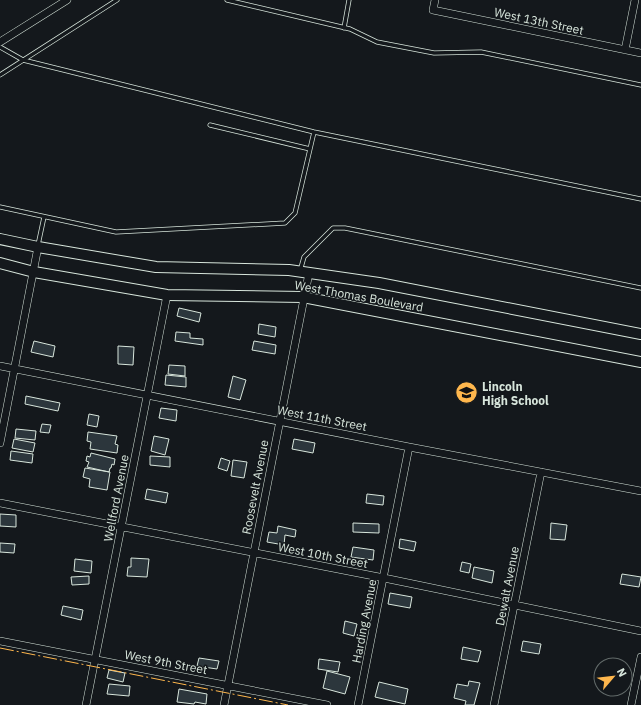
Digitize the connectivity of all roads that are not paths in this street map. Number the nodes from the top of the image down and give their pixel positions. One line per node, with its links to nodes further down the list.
1 (67, 0): 8 (street)
2 (117, 0): 12 (lane)
3 (227, 0): 7 (lane)
4 (349, 0): 7 (lane)
5 (435, 0): 10 (street, West 13th Street)
6 (635, 0): 10 (street)
7 (344, 28): 14 (lane)
8 (0, 42)
9 (0, 47): 12 (lane)
10 (626, 50): 11 (street, West 13th Street)
11 (641, 53)
12 (23, 60): 13 (lane); 16 (lane)
13 (0, 75)
14 (641, 85)
15 (210, 125): 17 (lane)
16 (314, 132): 17 (lane); 18 (lane)
17 (310, 149): 20 (lane)
18 (641, 199)
19 (0, 207): 20 (lane)
20 (44, 217): 22 (lane)
21 (0, 239): 22 (street, West Thomas Boulevard)
22 (38, 247): 24 (street); 25 (street, West Thomas Boulevard)
23 (0, 263): 24 (street, West Thomas Boulevard)
24 (34, 272): 27 (street, West Thomas Boulevard); 32 (street)
25 (304, 272): 26 (lane); 28 (street, Roosevelt Avenue); 29 (street, West Thomas Boulevard)
26 (641, 288)
27 (167, 295): 28 (street, West Thomas Boulevard); 33 (street, Wellford Avenue)
28 (303, 297): 30 (street, West Thomas Boulevard); 34 (street, Roosevelt Avenue)
29 (641, 334)
30 (641, 362)
31 (0, 366): 32 (street, West 11th Street)
32 (15, 369): 33 (street, West 11th Street); 35 (street)
33 (147, 395): 34 (street, West 11th Street); 40 (street, Wellford Avenue)
34 (280, 421): 36 (street, West 11th Street); 41 (street, Roosevelt Avenue)
35 (0, 444)
36 (409, 447): 37 (street, West 11th Street); 42 (street, Harding Avenue)
37 (541, 472): 38 (street, West 11th Street); 43 (street, Dewalt Avenue)
38 (641, 491)
39 (0, 503): 40 (street, West 10th Street)
40 (121, 527): 41 (street, West 10th Street); 47 (street, Wellford Avenue)
41 (254, 553): 42 (street, West 10th Street); 48 (street, Roosevelt Avenue)
42 (384, 578): 43 (street, West 10th Street); 52 (street, Harding Avenue)
43 (514, 605): 44 (street, West 10th Street); 53 (street, Dewalt Avenue)
44 (641, 631)
45 (0, 641): 47 (street, West 9th Street)
46 (641, 657): 54 (street)
47 (95, 659): 48 (street, West 9th Street); 49 (street, Wellford Avenue)
48 (227, 686): 50 (street, Roosevelt Avenue); 51 (street, West 9th Street)
49 (86, 705)
50 (224, 705)
51 (327, 705)
52 (358, 705)
53 (494, 705)
54 (632, 705)

